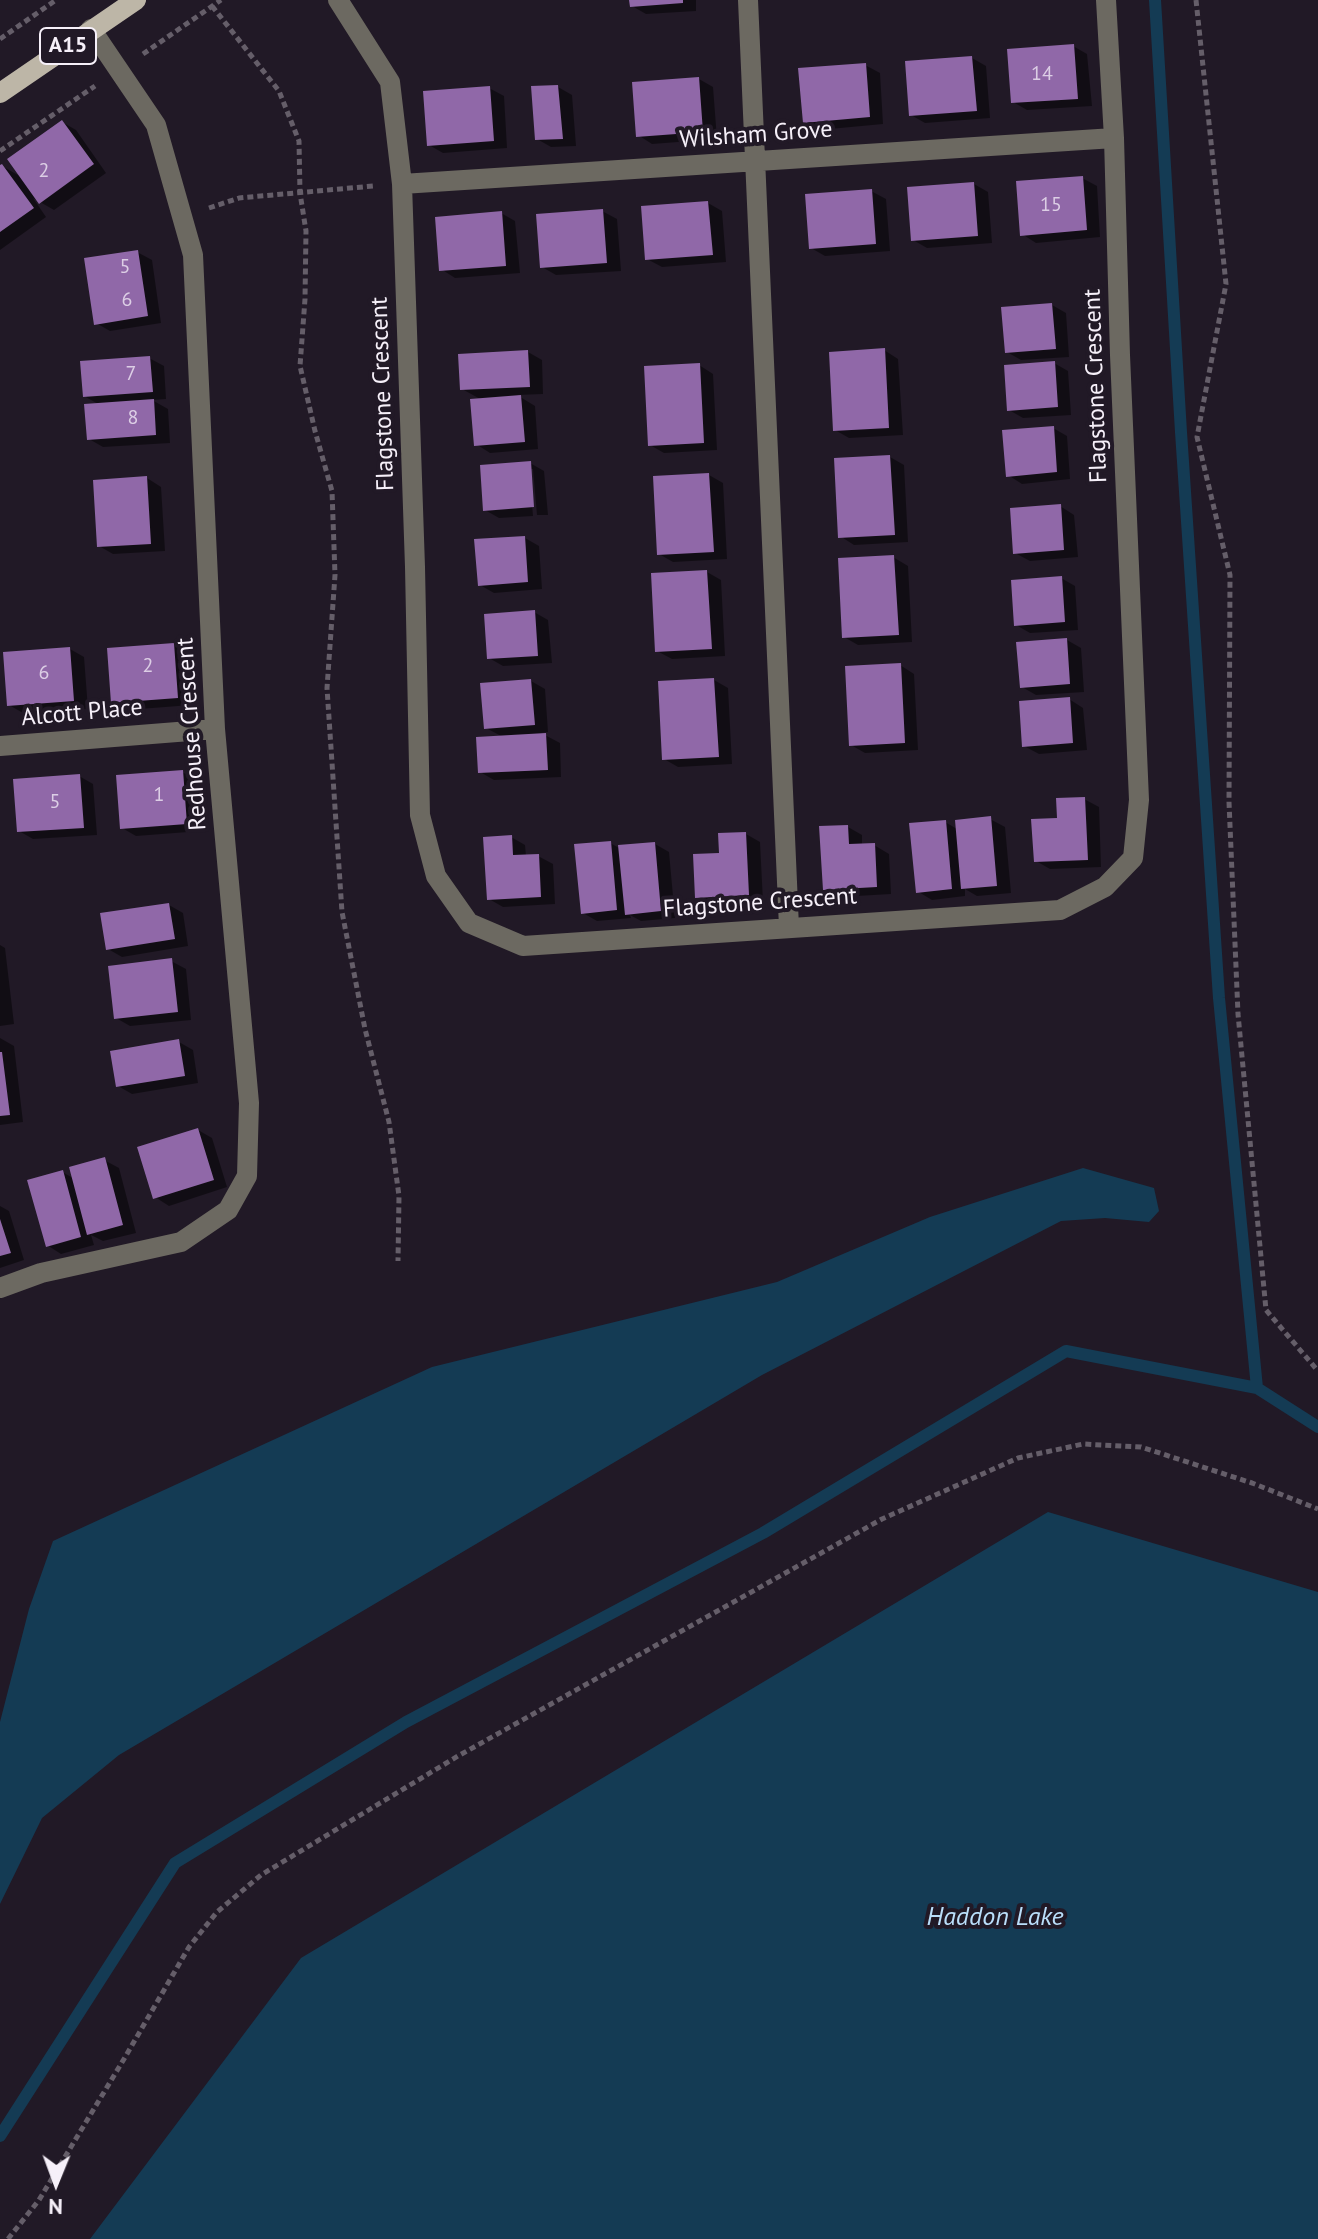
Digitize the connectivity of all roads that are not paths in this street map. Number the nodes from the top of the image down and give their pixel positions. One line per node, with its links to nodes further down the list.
1 (136, 0): 5 (main road, A15)
2 (338, 0): 9 (street, Flagstone Crescent)
3 (748, 0): 8 (street)
4 (1106, 0): 7 (street, Flagstone Crescent)
5 (91, 29): 6 (main road, A15); 10 (street, Redhouse Crescent)
6 (0, 93)
7 (1114, 138): 8 (street, Wilsham Grove); 12 (street, Flagstone Crescent)
8 (756, 162): 9 (street, Wilsham Grove); 12 (street)
9 (402, 184): 12 (street, Flagstone Crescent)
10 (215, 729): 11 (street, Alcott Place); 13 (street, Redhouse Crescent)
11 (0, 746)
12 (789, 927)
13 (0, 1288)

